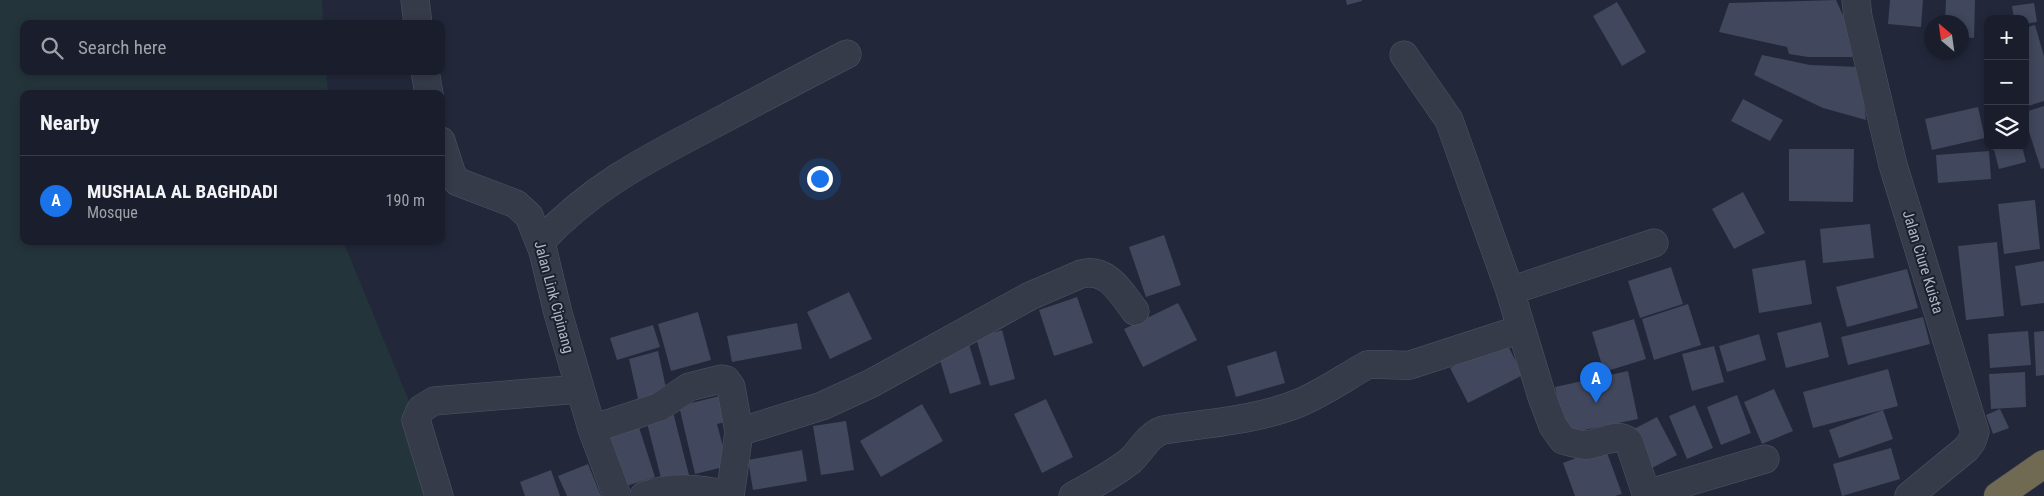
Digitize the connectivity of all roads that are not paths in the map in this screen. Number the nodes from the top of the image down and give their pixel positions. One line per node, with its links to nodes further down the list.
1 (415, 0): 3 (street)
2 (1856, 0): 25 (street, Jalan Ciure Kuista)
3 (418, 20)
4 (846, 54): 9 (street)
5 (1404, 55): 11 (street)
6 (426, 75): 7 (street)
7 (428, 90)
8 (445, 153): 9 (street, Jalan Link Cipinang)
9 (540, 242): 14 (street, Jalan Link Cipinang)
10 (1654, 243): 11 (street)
11 (1510, 291): 13 (street)
12 (1135, 311): 16 (street)
13 (1521, 329): 19 (street); 24 (street)
14 (580, 389): 15 (street, Jalan Link Cipinang); 20 (street)
15 (592, 430): 16 (street); 21 (street, Jalan Link Cipinang)
16 (739, 432): 23 (street)
17 (1765, 459): 19 (street)
18 (2044, 464): 26 (highway)
19 (1647, 495)
20 (440, 496)
21 (617, 496)
22 (644, 496): 23 (street)
23 (730, 496)
24 (1074, 496)
25 (1909, 496)
26 (1998, 496)

